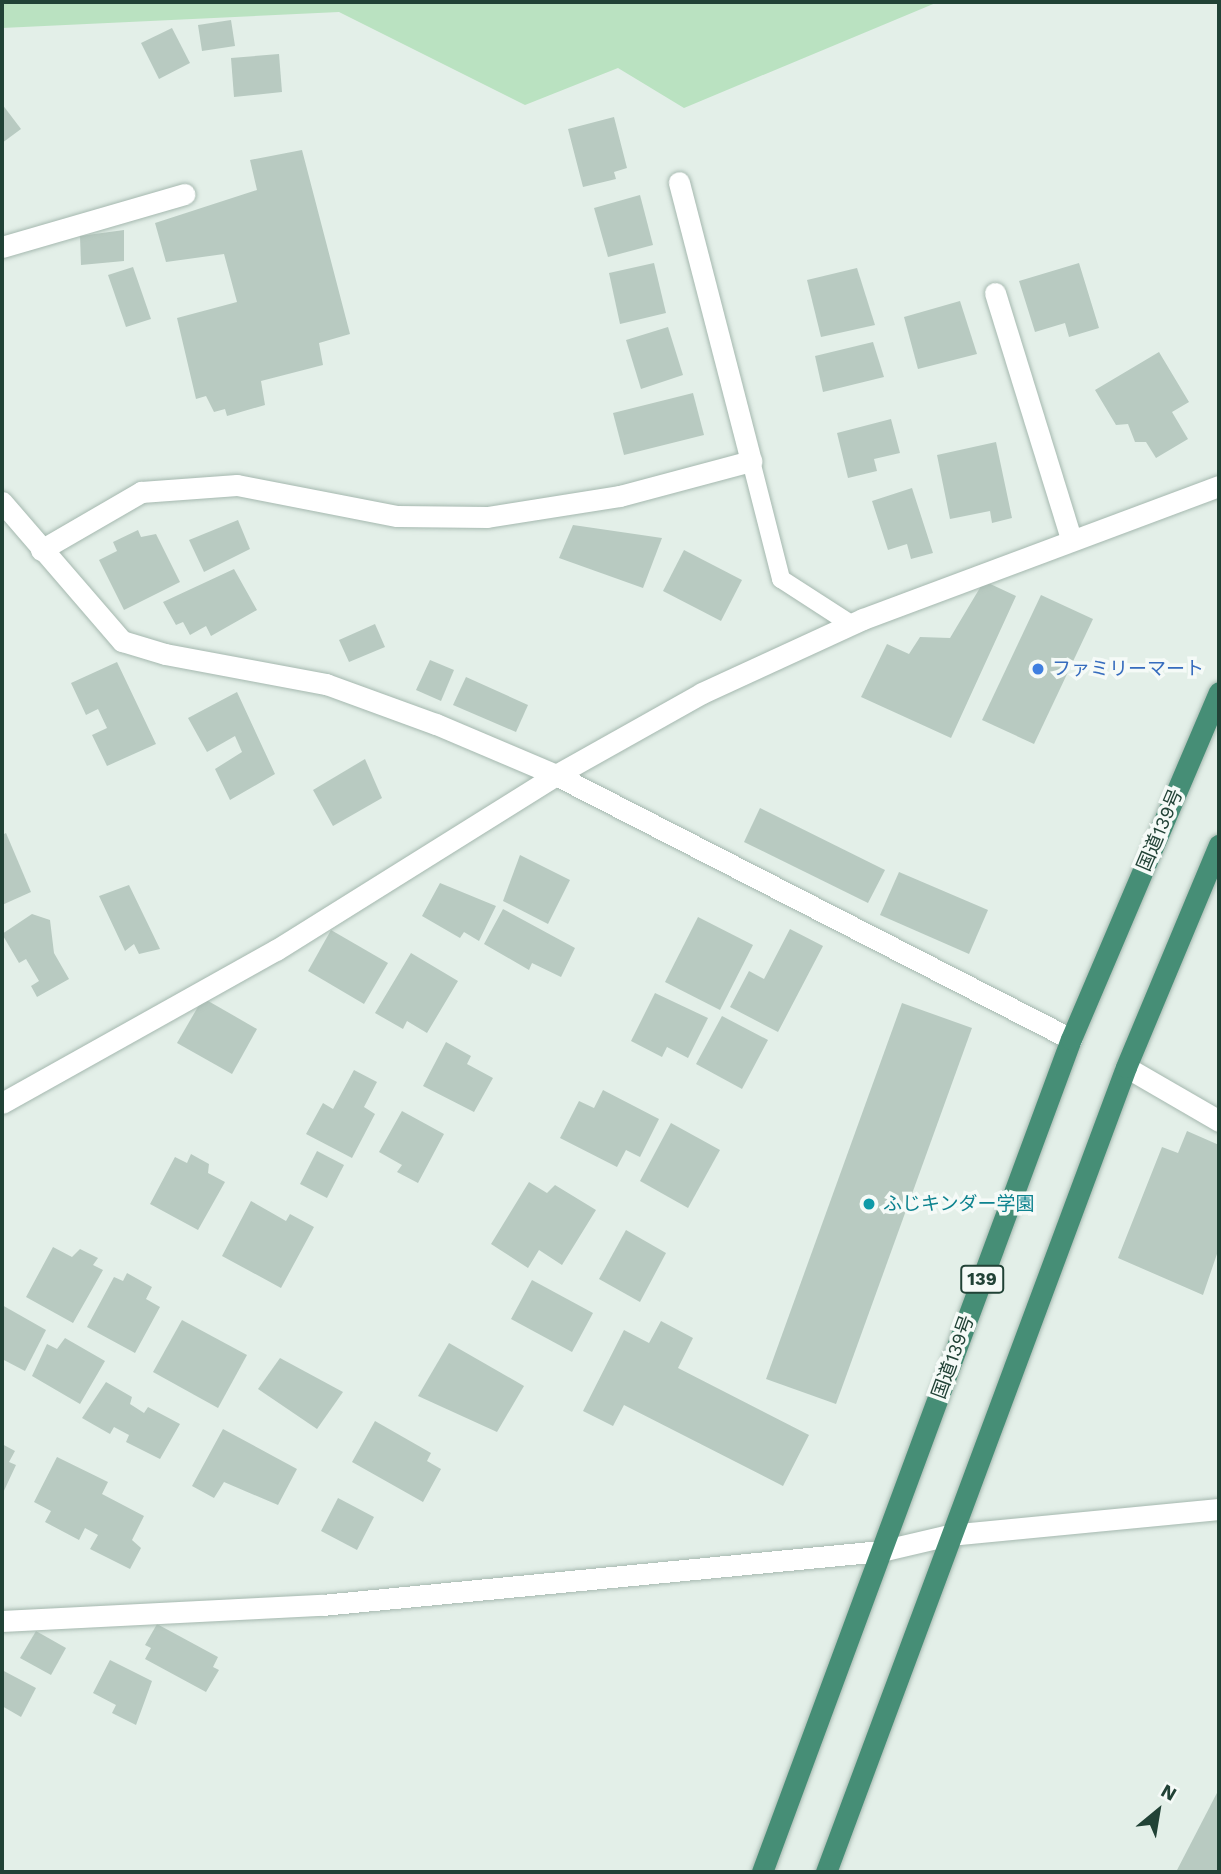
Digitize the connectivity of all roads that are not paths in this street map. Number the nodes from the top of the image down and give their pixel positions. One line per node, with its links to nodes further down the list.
1 (679, 182): 5 (street)
2 (184, 194): 3 (street)
3 (2, 247)
4 (995, 293): 8 (street)
5 (751, 461): 9 (street); 10 (lane)
6 (1219, 486): 8 (street)
7 (2, 502): 9 (street)
8 (1071, 539): 10 (street)
9 (41, 550): 12 (street)
10 (852, 625): 12 (street)
11 (1219, 692): 14 (highway, 国道139号 / 139)
12 (556, 775): 14 (street); 16 (street)
13 (1219, 845): 15 (highway)
14 (1071, 1039): 20 (highway, 国道139号 / 139)
15 (1126, 1067): 17 (street); 19 (highway)
16 (2, 1102)
17 (1219, 1121)
18 (1219, 1509): 19 (street)
19 (950, 1535): 20 (street); 23 (highway)
20 (881, 1551): 21 (street); 22 (highway, 国道139号 / 139)
21 (2, 1621)
22 (762, 1872)
23 (826, 1872)

